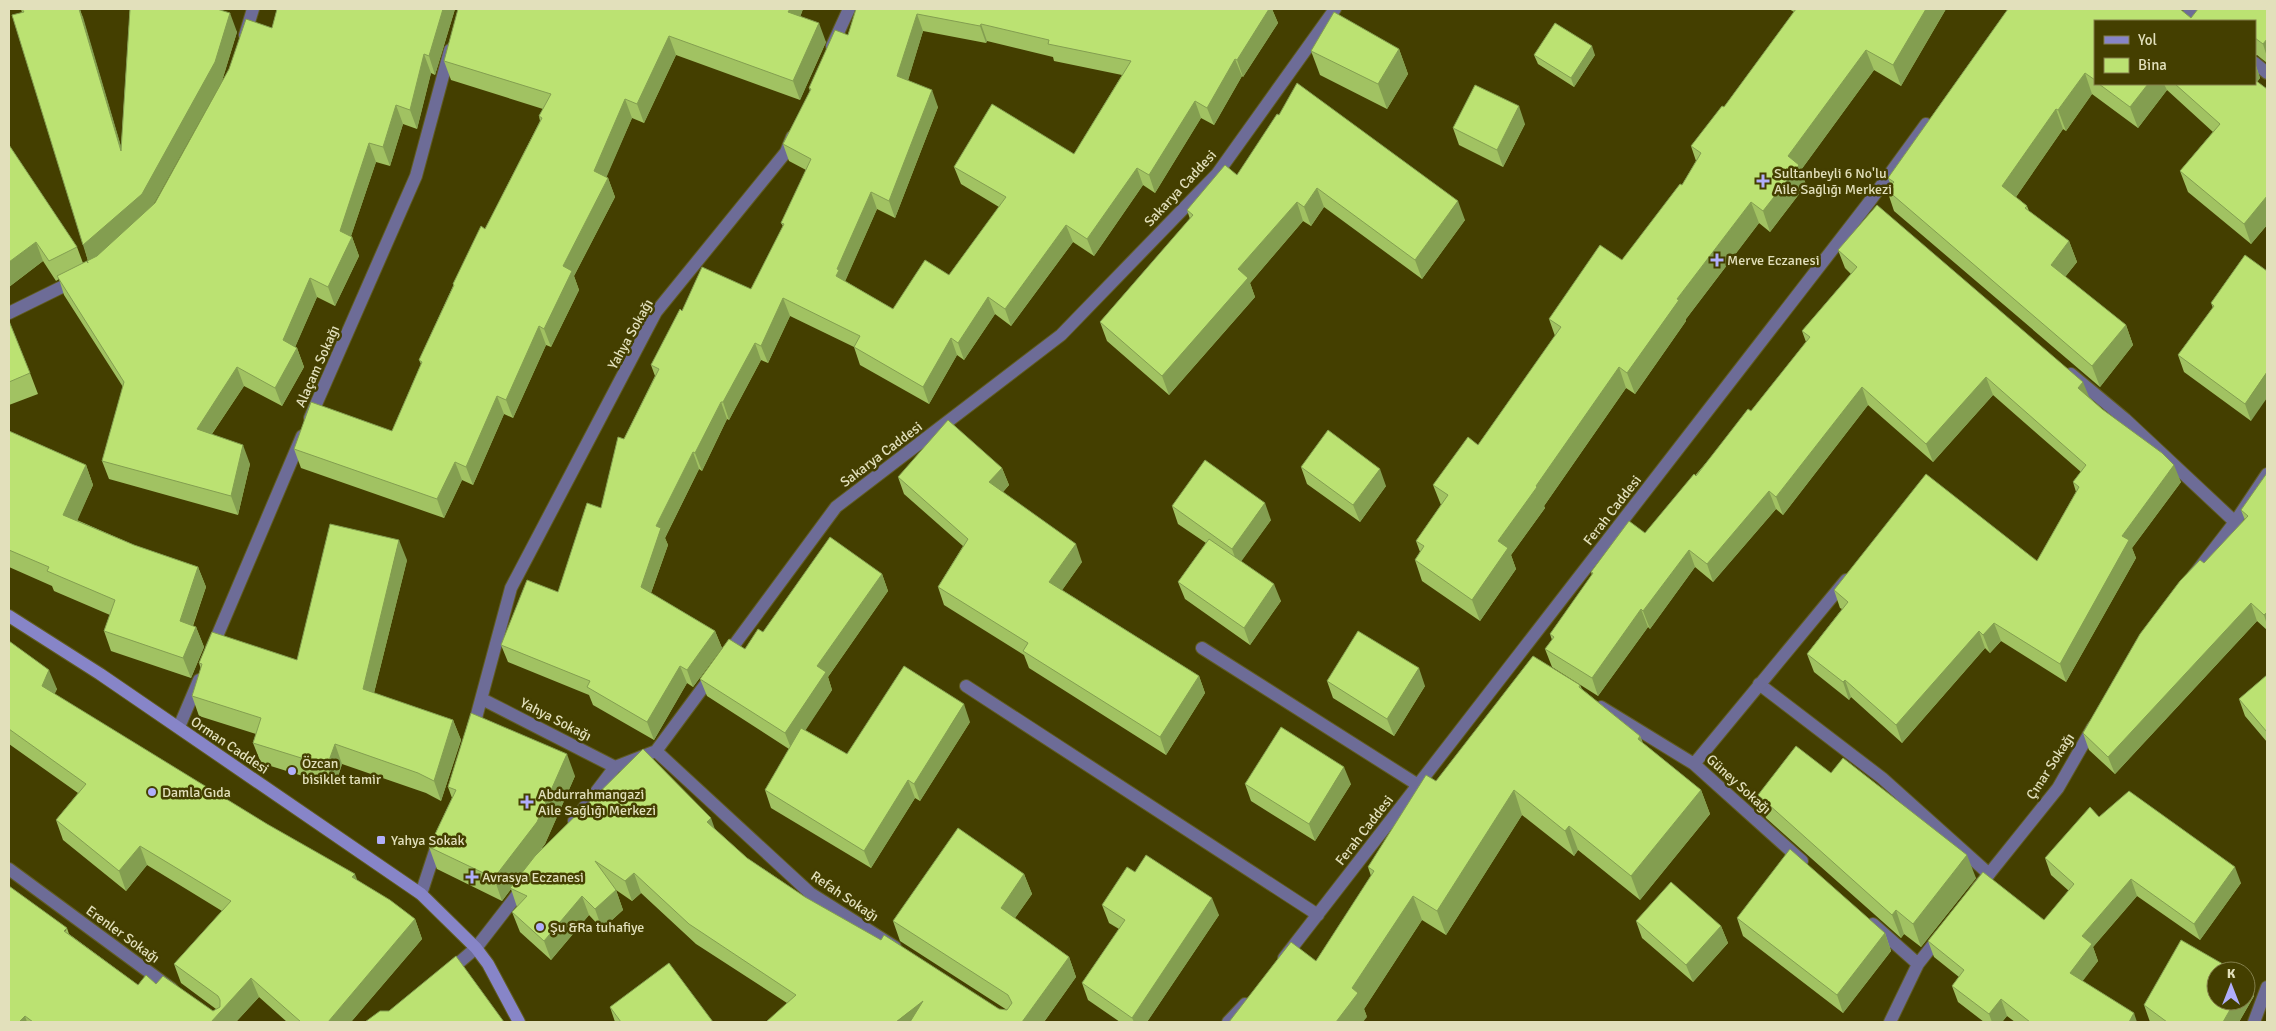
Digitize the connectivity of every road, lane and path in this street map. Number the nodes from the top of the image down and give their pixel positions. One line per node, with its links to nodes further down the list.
1 (253, 9): 7 (street)
2 (849, 9): 8 (street)
3 (1334, 9): 29 (street, Sakarya Caddesi)
4 (2189, 9): 5 (street)
5 (2203, 20)
6 (454, 36): 27 (street, Alaçam Sokağı)
7 (241, 46)
8 (825, 62)
9 (2256, 64): 10 (street)
10 (2267, 73)
11 (1934, 113): 32 (street, Ferah Caddesi)
12 (798, 125): 24 (street, Yahya Sokağı)
13 (89, 273): 14 (street)
14 (9, 312)
15 (2065, 368): 17 (street)
16 (2267, 474): 17 (street)
17 (2235, 522): 19 (street)
18 (1852, 574): 22 (street)
19 (2187, 584)
20 (9, 616): 27 (street, Orman Caddesi)
21 (1202, 648): 32 (street)
22 (1759, 684): 30 (street); 37 (street)
23 (966, 686): 42 (street)
24 (482, 699): 28 (street, Yahya Sokağı); 31 (street, Yahya Sokağı)
25 (1593, 702): 30 (street, Güney Sokağı)
26 (2100, 713): 37 (street, Çınar Sokağı)
27 (179, 728): 39 (street, Orman Caddesi)
28 (468, 745)
29 (656, 751): 31 (street); 45 (street, Refah Sokağı)
30 (1694, 764): 35 (street, Güney Sokağı)
31 (615, 767): 34 (street)
32 (1418, 784): 42 (street, Ferah Caddesi)
33 (442, 829): 39 (street)
34 (567, 830)
35 (1809, 867)
36 (9, 869): 50 (street, Erenler Sokağı)
37 (1989, 874): 40 (street, Çınar Sokağı)
38 (531, 877): 44 (street)
39 (421, 894): 44 (street, Orman Caddesi)
40 (1971, 897)
41 (1860, 913): 46 (street)
42 (1318, 915): 47 (street, Ferah Caddesi)
43 (1948, 927): 46 (street)
44 (476, 948): 48 (street); 52 (street, Orman Caddesi)
45 (902, 952)
46 (1918, 964): 54 (street)
47 (1275, 970)
48 (440, 979)
49 (2267, 987): 55 (street)
50 (181, 995)
51 (1252, 996): 53 (street)
52 (519, 1022)
53 (1228, 1022)
54 (1890, 1022)
55 (2254, 1022)

